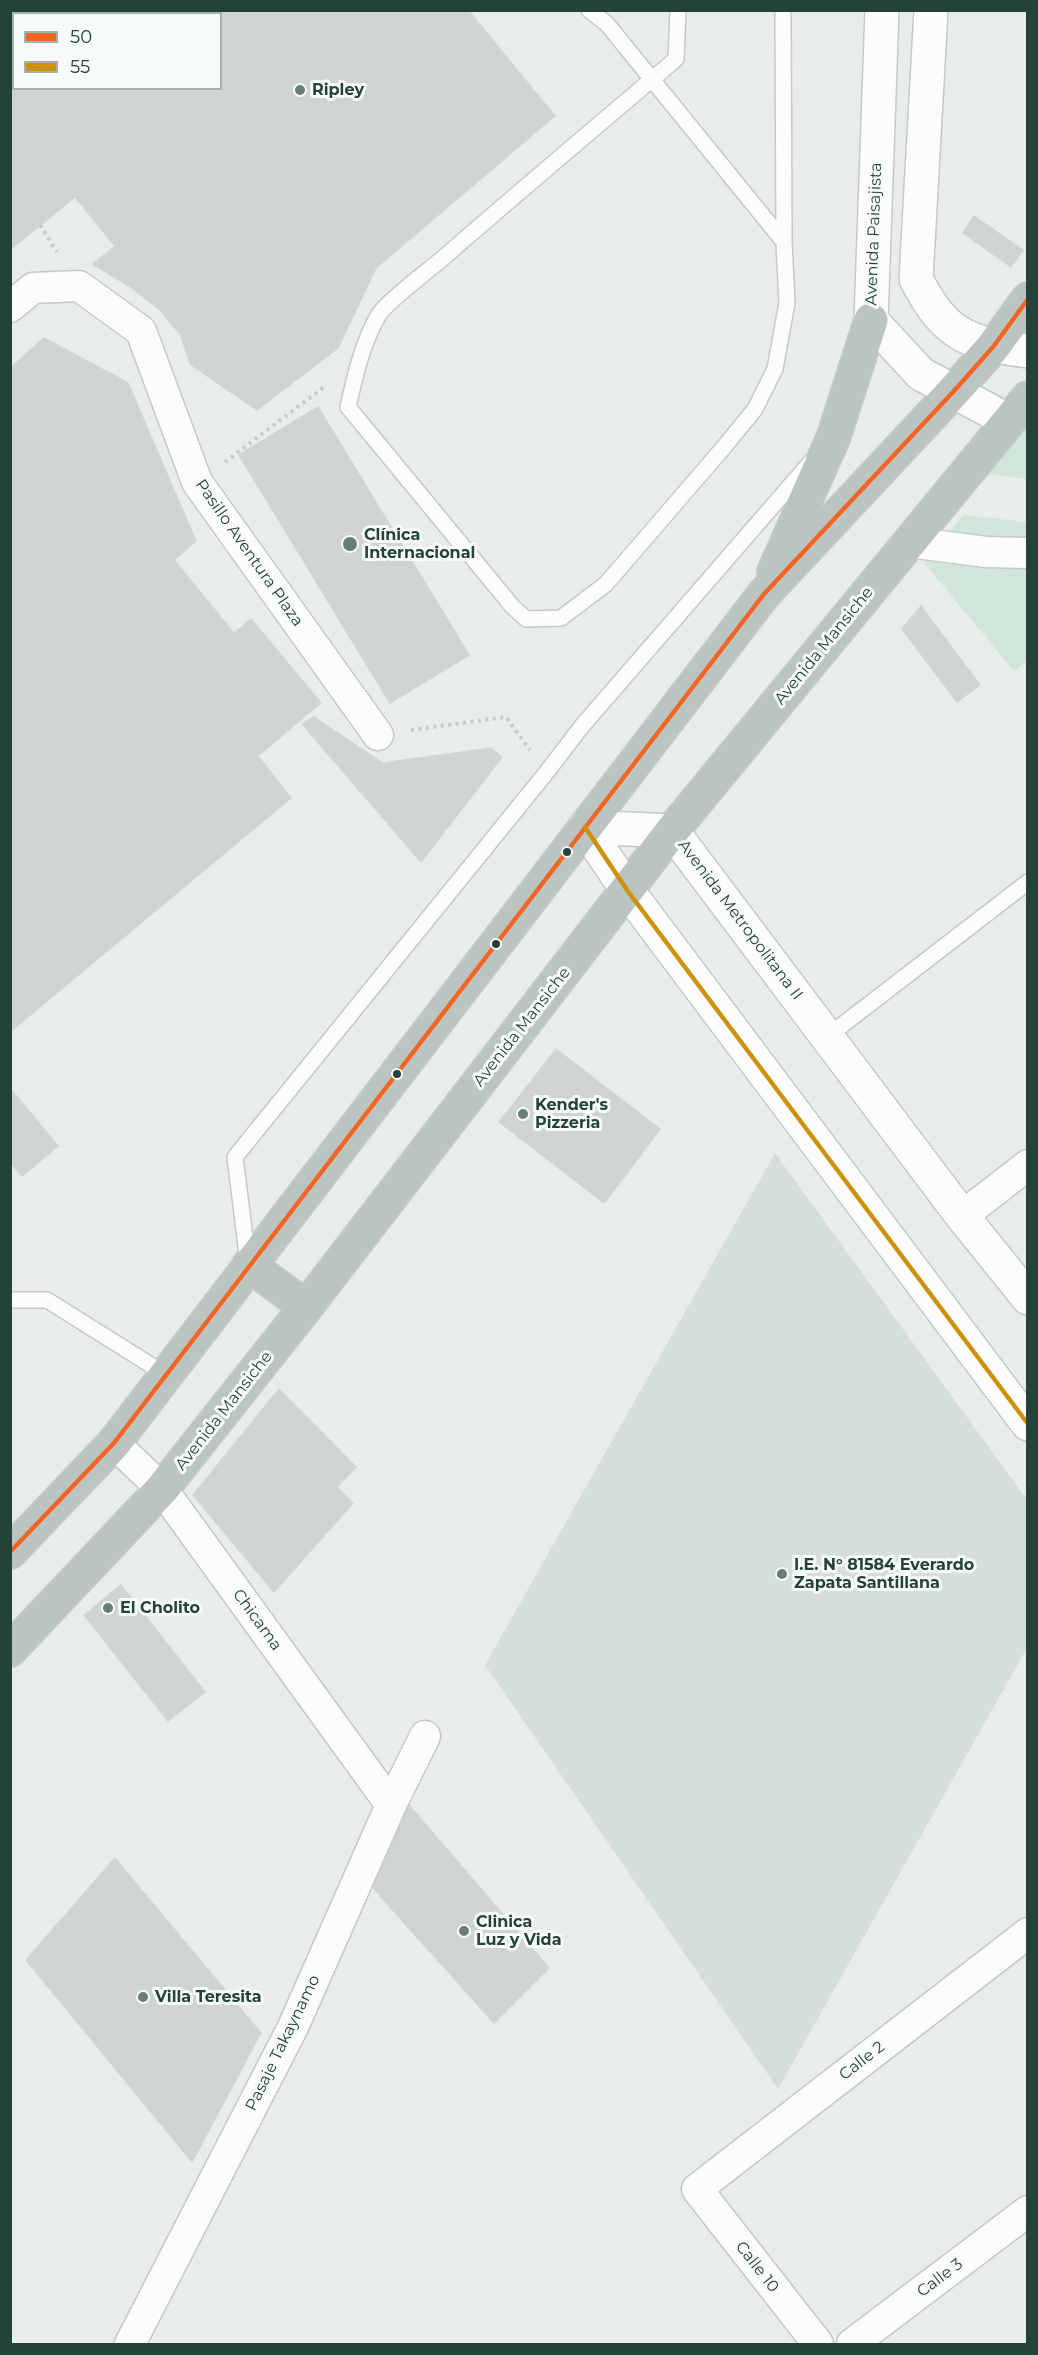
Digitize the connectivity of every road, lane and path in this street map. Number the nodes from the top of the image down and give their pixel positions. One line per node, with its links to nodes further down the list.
1 (589, 10): 6 (lane)
2 (678, 10): 7 (lane)
3 (783, 10): 8 (lane)
4 (882, 10): 11 (main road, Avenida Paisajista)
5 (931, 10): 12 (main road)
6 (605, 17): 7 (lane)
7 (652, 79): 8 (lane); 14 (lane)
8 (784, 242): 14 (lane)
9 (1028, 299): 12 (highway)
10 (10, 307): 18 (street, Pasillo Aventura Plaza)
11 (871, 320): 15 (main road, Avenida Paisajista); 17 (highway)
12 (993, 347): 13 (main road); 15 (highway)
13 (1028, 351)
14 (358, 361): 18 (path)
15 (953, 392): 16 (main road, Avenida Paisajista); 21 (highway)
16 (1018, 409): 19 (highway, Avenida Mansiche)
17 (834, 436): 21 (highway); 30 (lane)
18 (197, 482): 22 (street, Pasillo Aventura Plaza)
19 (909, 542): 20 (street); 24 (highway, Avenida Mansiche)
20 (1028, 553)
21 (764, 594): 23 (highway)
22 (378, 735)
23 (585, 826): 24 (main road, Avenida Metropolitana II); 26 (main road); 30 (highway)
24 (672, 831): 26 (highway, Avenida Mansiche); 27 (main road, Avenida Metropolitana II)
25 (1028, 882): 27 (lane)
26 (627, 890): 33 (highway, Avenida Mansiche); 35 (main road)
27 (828, 1036): 29 (main road, Avenida Metropolitana II)
28 (1028, 1165): 29 (street)
29 (962, 1216): 31 (main road, Avenida Metropolitana II)
30 (249, 1265): 33 (highway); 34 (highway)
31 (1028, 1298)
32 (10, 1300): 34 (lane)
33 (306, 1307): 37 (highway, Avenida Mansiche)
34 (165, 1374): 36 (highway)
35 (1028, 1424)
36 (114, 1443): 37 (street, Chicama); 38 (highway)
37 (162, 1489): 39 (highway, Avenida Mansiche); 41 (street, Chicama)
38 (10, 1552)
39 (10, 1650)
40 (425, 1736): 41 (street, Pasaje Takaynamo)
41 (391, 1805): 45 (street, Pasaje Takaynamo)
42 (1028, 1933): 43 (street, Calle 2)
43 (697, 2189): 46 (street, Calle 10)
44 (1028, 2211): 47 (street, Calle 3)
45 (130, 2344)
46 (818, 2344)
47 (852, 2344)

